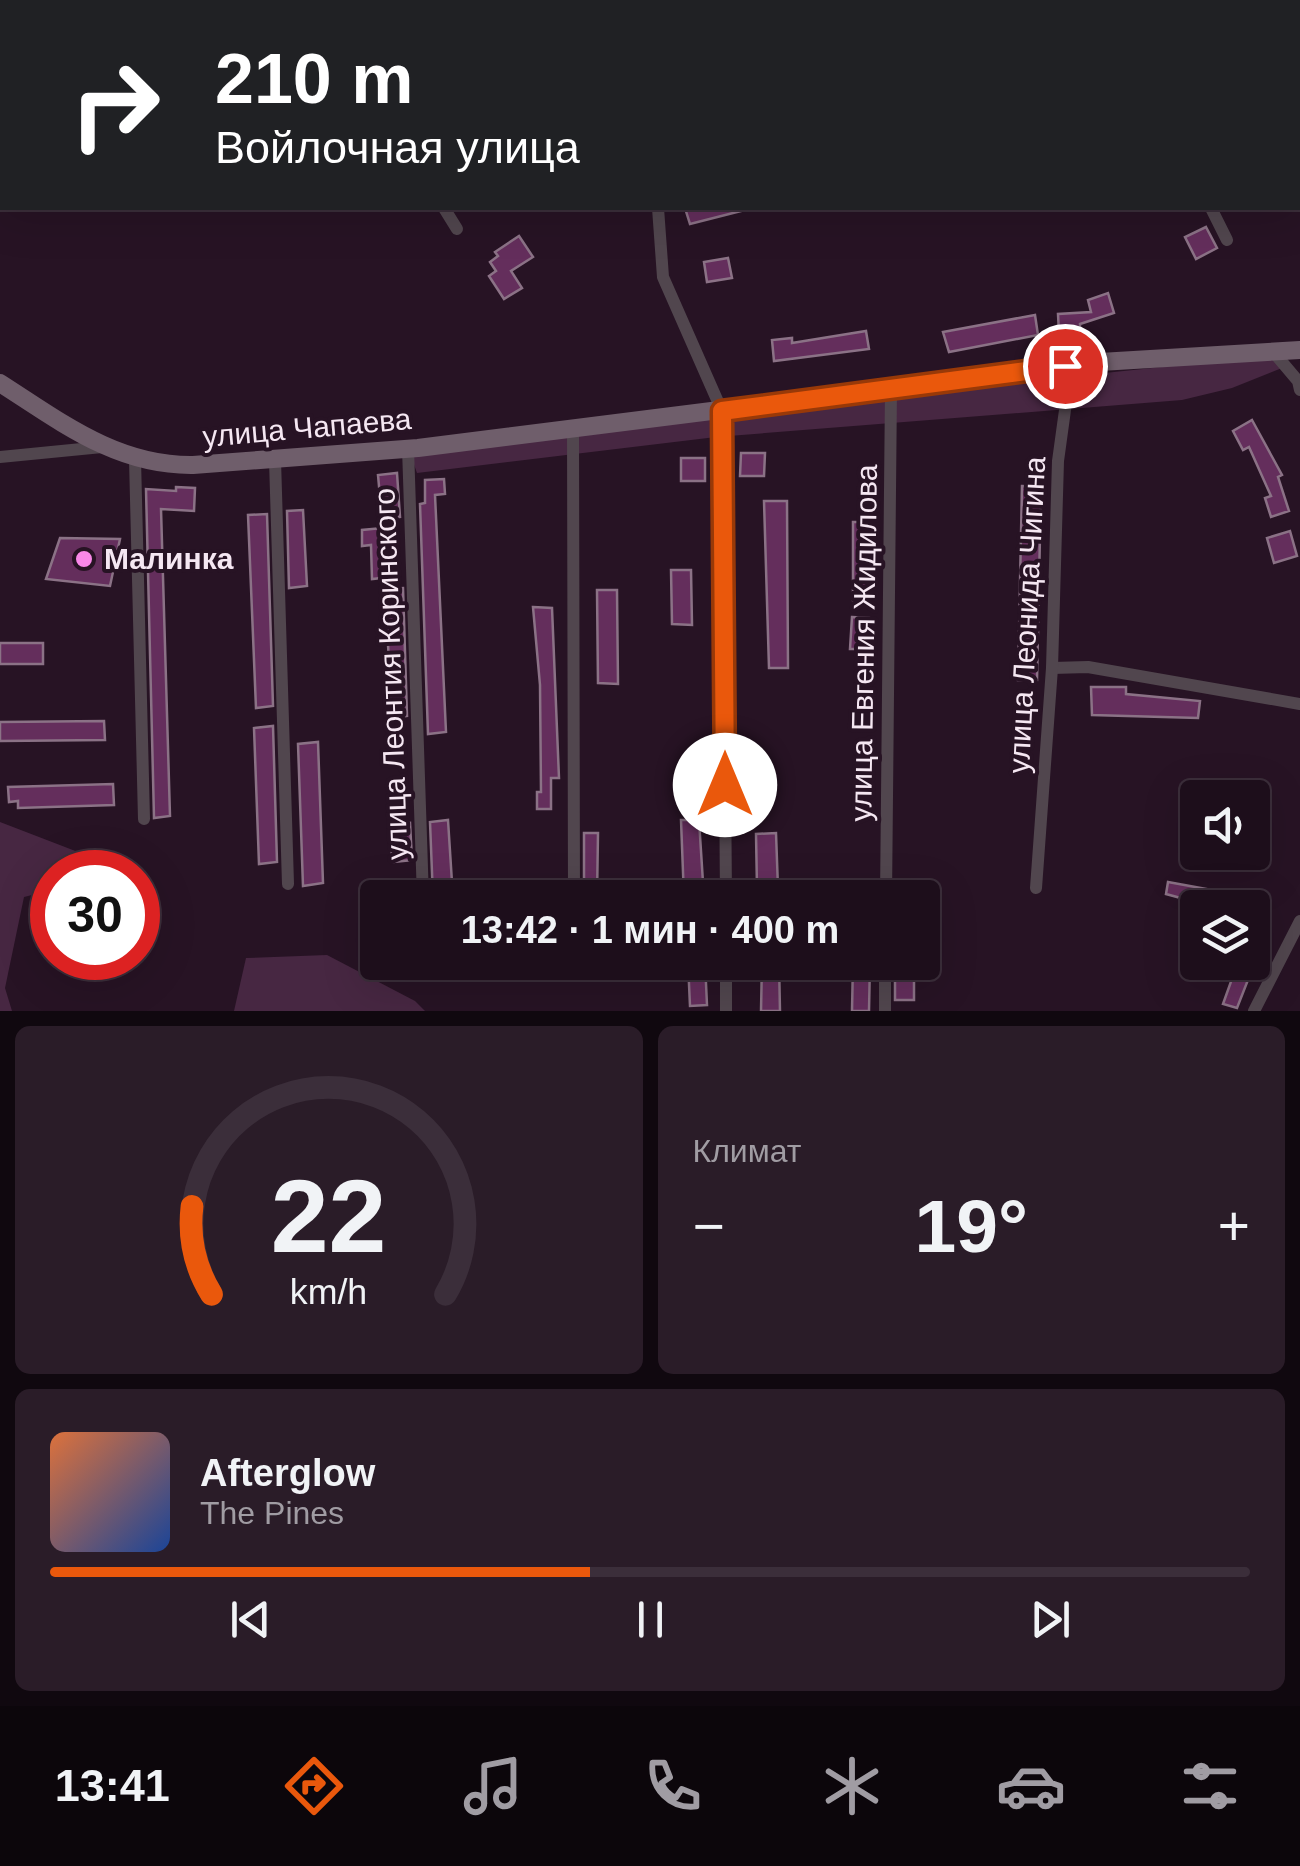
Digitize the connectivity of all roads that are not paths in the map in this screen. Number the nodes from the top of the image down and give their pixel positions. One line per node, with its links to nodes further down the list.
1 (445, 210): 4 (street)
2 (658, 210): 12 (street)
3 (1213, 210): 5 (street)
4 (457, 229)
5 (1228, 240)
6 (1300, 350): 7 (street, улица Чапаева)
7 (1276, 355): 8 (street, улица Чапаева); 11 (street)
8 (1100, 362): 10 (street, улица Чапаева); 19 (street, улица Леонида Чигина)
9 (0, 382): 14 (street, улица Чапаева)
10 (891, 389): 12 (street, улица Чапаева); 25 (street, улица Евгения Жидилова)
11 (1300, 390)
12 (722, 411): 13 (street, улица Чапаева); 24 (street)
13 (572, 428): 15 (street, улица Чапаева); 23 (street)
14 (102, 447): 16 (street); 17 (street, улица Чапаева)
15 (408, 448): 18 (street, улица Чапаева); 22 (street, улица Леонтия Коринского)
16 (0, 456)
17 (135, 459): 18 (street, улица Чапаева); 21 (street)
18 (275, 460): 26 (street)
19 (1052, 668): 20 (street); 27 (street, улица Леонида Чигина)
20 (1300, 704)
21 (144, 819)
22 (423, 880)
23 (574, 880)
24 (726, 880)
25 (886, 880)
26 (288, 884)
27 (1036, 888)
28 (1300, 920): 33 (street)
29 (726, 980): 32 (street)
30 (885, 980): 31 (street)
31 (884, 1010)
32 (726, 1011)
33 (1254, 1011)

